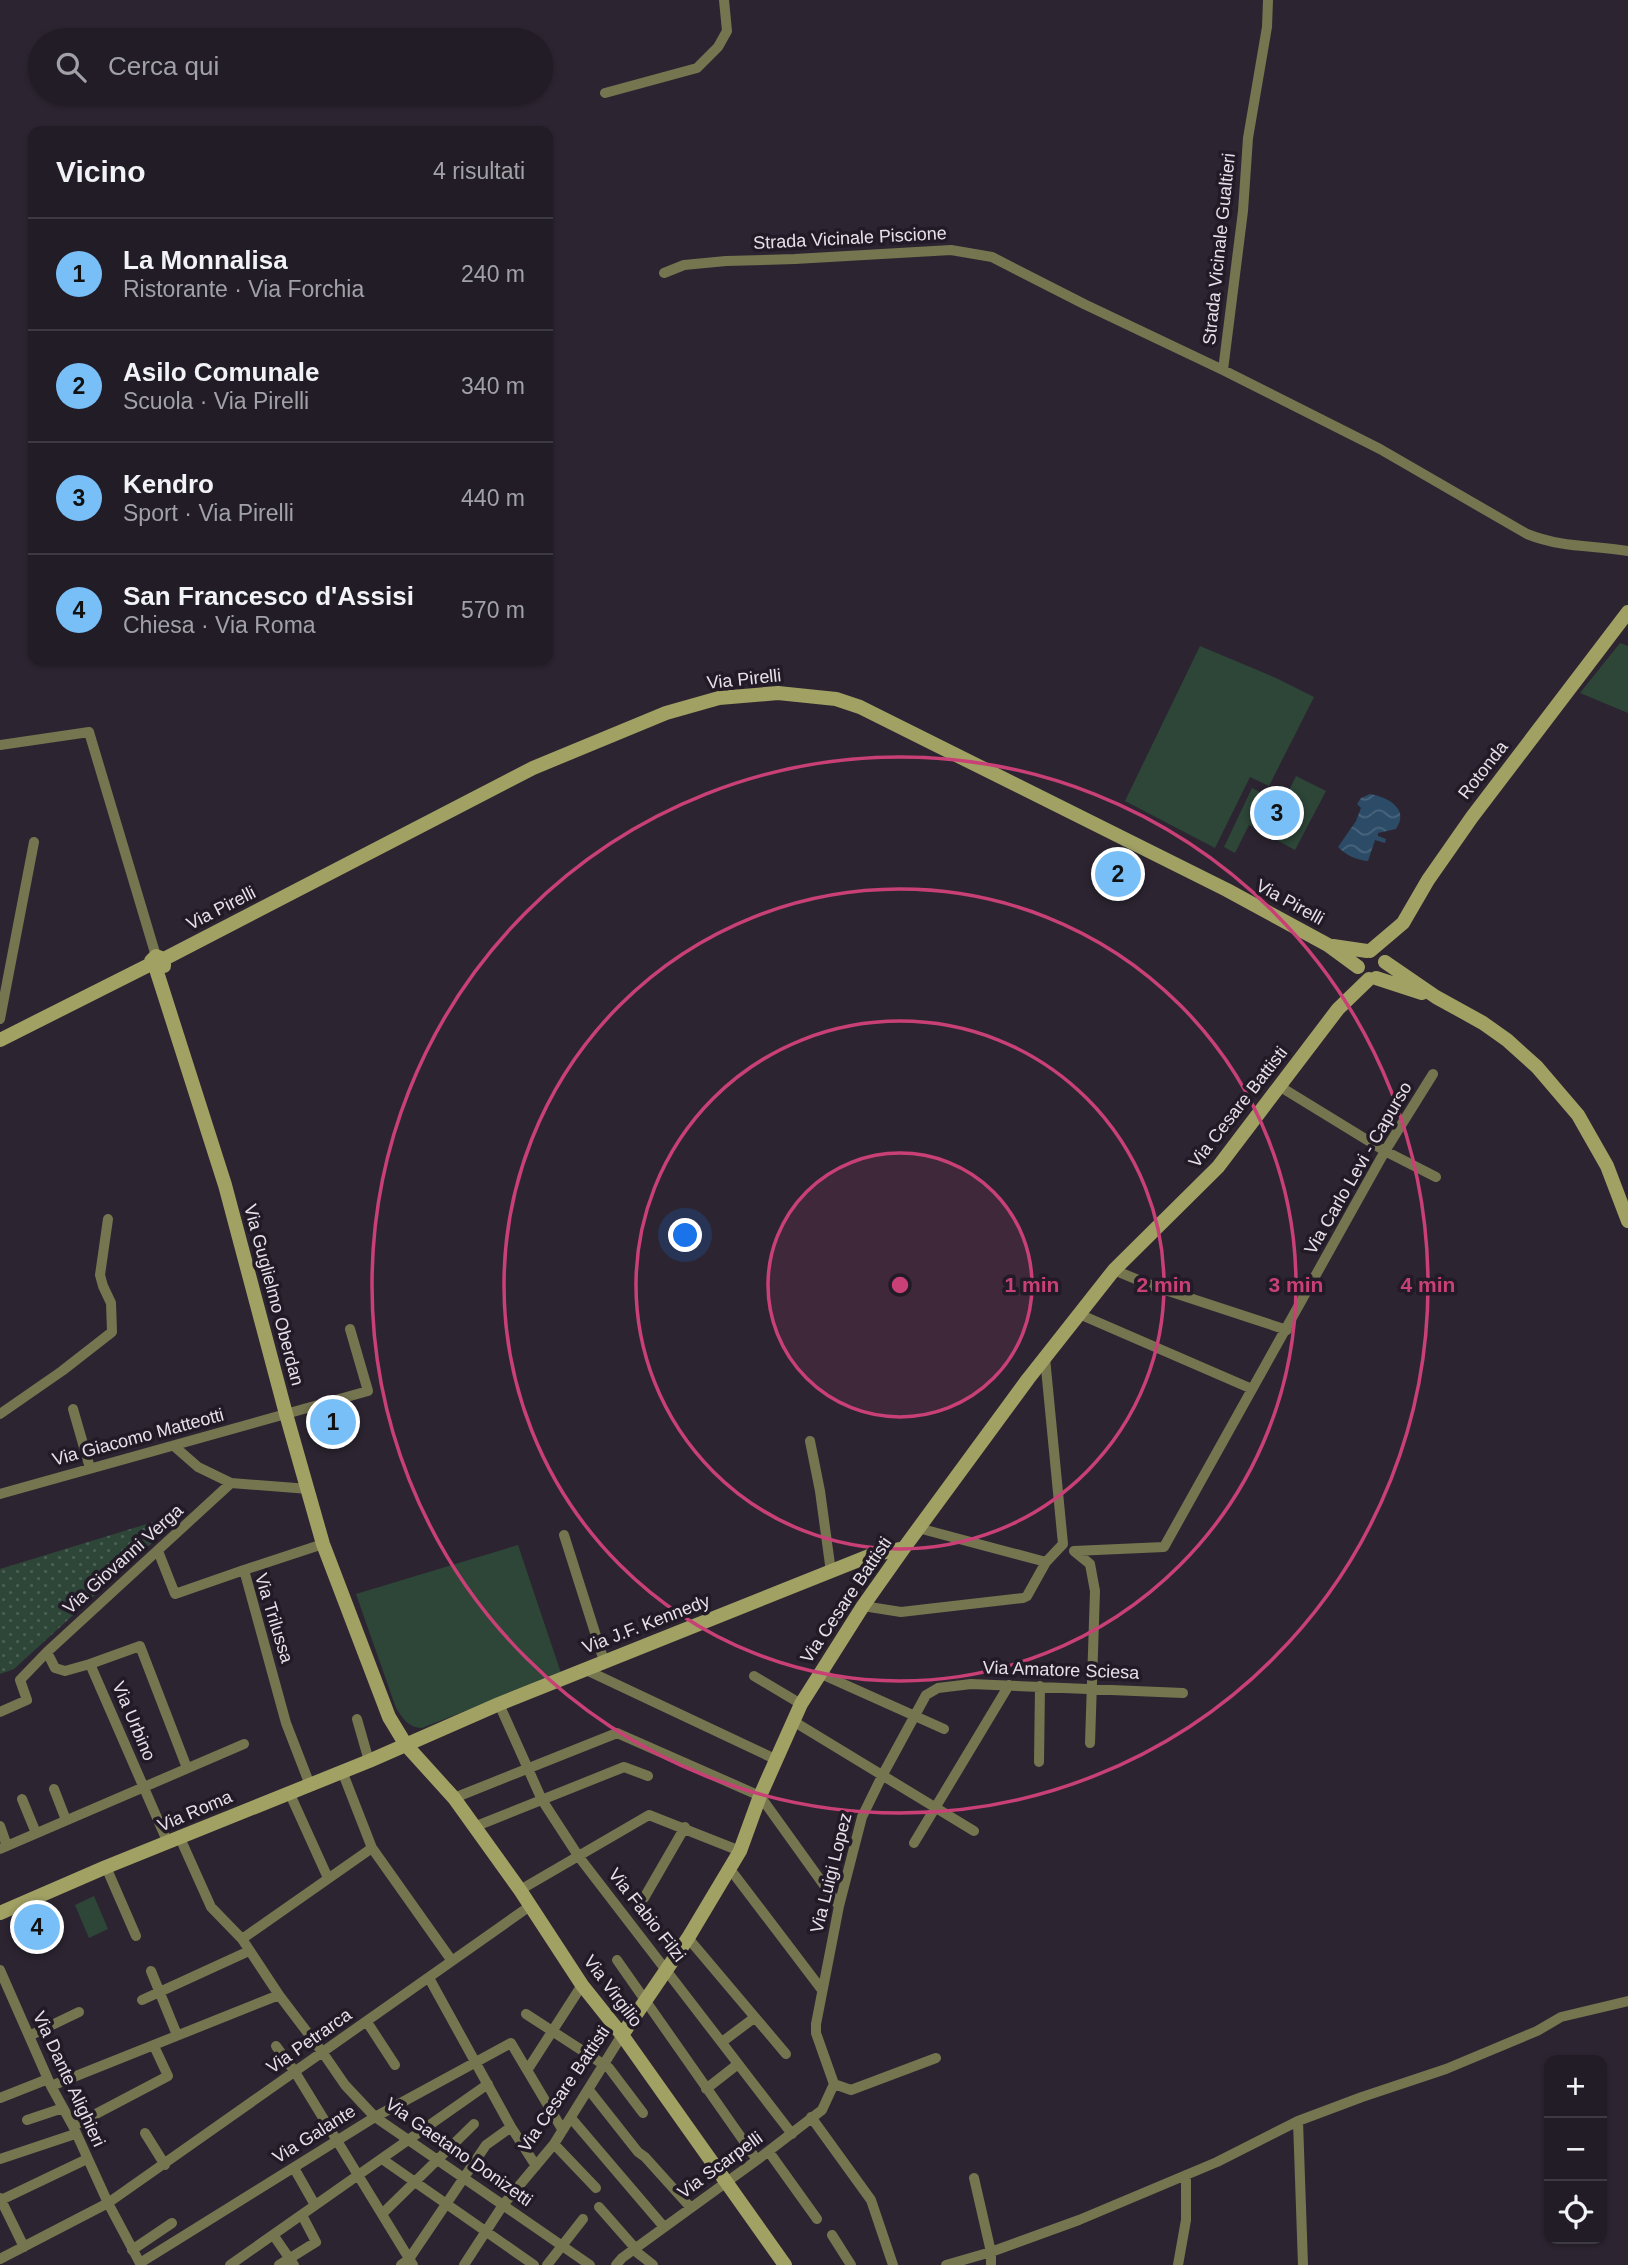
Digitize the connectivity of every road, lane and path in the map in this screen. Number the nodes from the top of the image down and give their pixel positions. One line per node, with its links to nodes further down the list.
1 (724, 0): 3 (street)
2 (1268, 0): 5 (street, Strada Vicinale Gualtieri)
3 (605, 93)
4 (664, 272): 5 (street, Strada Vicinale Piscione)
5 (1223, 370): 6 (street, Strada Vicinale Gualtieri)
6 (1628, 551)
7 (1628, 612): 10 (street, Rotonda)
8 (0, 745): 14 (street, Via Guglielmo Oberdan)
9 (34, 842): 17 (street)
10 (1403, 923): 12 (street, Rotonda); 13 (street)
11 (1328, 945): 12 (street, Via Pirelli); 14 (street, Via Pirelli); 15 (street, Via Pirelli)
12 (1369, 951): 13 (street); 15 (street)
13 (1385, 961): 15 (street); 16 (street)
14 (157, 962): 18 (street, Via Pirelli); 33 (street, Via Guglielmo Oberdan)
15 (1365, 973): 16 (street, Via Pirelli); 20 (street, Via Cesare Battisti)
16 (1436, 997): 24 (street)
17 (0, 1019)
18 (0, 1040)
19 (1433, 1074): 21 (street, Via Carlo Levi - Capurso)
20 (1279, 1086): 21 (street); 25 (street, Via Cesare Battisti)
21 (1385, 1151): 22 (street); 28 (street, Via Carlo Levi - Capurso)
22 (1436, 1177)
23 (107, 1219): 32 (street)
24 (1628, 1222)
25 (1114, 1270): 26 (street, Via Cesare Battisti); 28 (street)
26 (1079, 1314): 29 (street, Via Cesare Battisti); 30 (street)
27 (350, 1329): 33 (street, Via Giacomo Matteotti)
28 (1287, 1330): 30 (street, Via Carlo Levi - Capurso)
29 (1045, 1358): 40 (street, Via Cesare Battisti); 43 (street)
30 (1252, 1389): 46 (street, Via Carlo Levi - Capurso)
31 (72, 1409): 36 (street)
32 (0, 1414)
33 (286, 1414): 35 (street, Via Giacomo Matteotti); 38 (street, Via Guglielmo Oberdan)
34 (810, 1441): 49 (street)
35 (174, 1446): 36 (street, Via Giacomo Matteotti); 37 (street)
36 (90, 1468): 39 (street, Via Giacomo Matteotti)
37 (231, 1483): 38 (street); 45 (street, Via Giovanni Verga)
38 (309, 1489): 42 (street, Via Guglielmo Oberdan)
39 (0, 1494)
40 (918, 1528): 44 (street, Via Cesare Battisti); 47 (street)
41 (564, 1535): 52 (street)
42 (323, 1544): 48 (street); 71 (street, Via Guglielmo Oberdan)
43 (1063, 1544): 46 (street); 47 (street)
44 (904, 1548): 49 (street, Via J.F. Kennedy); 50 (street, Via Cesare Battisti)
45 (158, 1551): 48 (street, Via Trilussa); 51 (street, Via Giovanni Verga)
46 (1074, 1551): 60 (street)
47 (1046, 1562): 50 (street)
48 (244, 1570): 80 (street, Via Trilussa)
49 (831, 1572): 52 (street, Via J.F. Kennedy)
50 (863, 1606): 55 (street, Via Cesare Battisti)
51 (47, 1652): 53 (street); 64 (street, Via Giovanni Verga)
52 (604, 1661): 54 (street, Via J.F. Kennedy)
53 (90, 1664): 75 (street); 81 (street, Via Urbino)
54 (584, 1669): 62 (street, Via J.F. Kennedy); 72 (street)
55 (819, 1674): 63 (street, Via Cesare Battisti); 65 (street)
56 (754, 1676): 63 (street)
57 (1009, 1685): 58 (street, Via Amatore Sciesa); 59 (street, Via Amatore Sciesa); 88 (street)
58 (1040, 1686): 60 (street, Via Amatore Sciesa); 74 (street)
59 (938, 1688): 65 (street, Via Luigi Lopez)
60 (1092, 1688): 61 (street, Via Amatore Sciesa); 69 (street)
61 (1183, 1693)
62 (499, 1704): 71 (street, Via J.F. Kennedy); 76 (street, Via Fabio Filzi)
63 (801, 1704): 67 (street, Via Cesare Battisti)
64 (0, 1712)
65 (914, 1715): 68 (street); 79 (street, Via Luigi Lopez)
66 (357, 1718): 73 (street)
67 (793, 1721): 72 (street, Via Cesare Battisti); 79 (street)
68 (944, 1730)
69 (1090, 1743)
70 (244, 1744): 75 (street)
71 (406, 1745): 73 (street, Via Roma); 85 (street, Via Virgilio)
72 (775, 1759): 84 (street, Via Cesare Battisti)
73 (369, 1761): 77 (street, Via Roma)
74 (1039, 1762)
75 (187, 1768): 81 (street)
76 (528, 1769): 84 (street); 85 (street); 87 (street, Via Fabio Filzi)
77 (342, 1772): 80 (street, Via Roma); 98 (street)
78 (648, 1776): 87 (street)
79 (882, 1776): 88 (street); 107 (street, Via Luigi Lopez)
80 (310, 1784): 83 (street, Via Roma)
81 (144, 1788): 89 (street); 95 (street, Via Urbino)
82 (54, 1789): 89 (street)
83 (289, 1792): 95 (street, Via Roma); 103 (street)
84 (760, 1796): 99 (street, Via Cesare Battisti); 107 (street)
85 (454, 1798): 91 (street, Via Virgilio)
86 (22, 1799): 94 (street)
87 (542, 1800): 91 (street); 100 (street, Via Fabio Filzi)
88 (936, 1808): 93 (street); 96 (street)
89 (66, 1820): 94 (street)
90 (0, 1826): 97 (street)
91 (474, 1827): 104 (street, Via Virgilio)
92 (685, 1827): 99 (street); 100 (street); 105 (street)
93 (974, 1831)
94 (36, 1833): 97 (street)
95 (174, 1841): 101 (street, Via Roma); 111 (street, Via Urbino)
96 (914, 1843)
97 (3, 1847)
98 (372, 1848): 103 (street); 114 (street)
99 (740, 1851): 102 (street, Via Cesare Battisti)
100 (579, 1857): 104 (street); 115 (street, Via Fabio Filzi)
101 (106, 1867): 108 (street, Via Roma); 109 (street)
102 (730, 1869): 110 (street, Via Cesare Battisti); 120 (street)
103 (328, 1878): 111 (street)
104 (520, 1891): 106 (street, Via Virgilio)
105 (644, 1898)
106 (530, 1906): 114 (street, Via Petrarca); 119 (street, Via Virgilio)
107 (839, 1906): 120 (street, Via Luigi Lopez)
108 (0, 1913)
109 (136, 1936)
110 (688, 1938): 115 (street, Via Cesare Battisti); 128 (street)
111 (242, 1939): 112 (street, Via Urbino)
112 (249, 1951): 121 (street); 122 (street, Via Gaetano Donizetti)
113 (617, 1960): 125 (street)
114 (452, 1961): 118 (street, Via Petrarca)
115 (667, 1969): 125 (street, Via Cesare Battisti); 134 (street, Via Fabio Filzi)
116 (0, 1970): 133 (street, Via Dante Alighieri)
117 (151, 1971): 121 (street)
118 (429, 1978): 129 (street, Via Petrarca); 140 (street)
119 (582, 1985): 130 (street); 132 (street, Via Virgilio)
120 (822, 1990): 148 (street, Via Luigi Lopez)
121 (160, 1992): 123 (street); 131 (street)
122 (279, 1996): 131 (street); 137 (street, Via Gaetano Donizetti)
123 (142, 2000)
124 (1628, 2001): 158 (street)
125 (646, 2003): 132 (street, Via Cesare Battisti); 149 (street)
126 (79, 2012): 133 (street)
127 (526, 2014): 130 (street)
128 (754, 2018): 134 (street); 138 (street)
129 (367, 2022): 137 (street, Via Petrarca); 142 (street)
130 (552, 2032): 143 (street); 144 (street)
131 (177, 2035): 135 (street)
132 (622, 2035): 143 (street, Via Cesare Battisti); 182 (street, Via Virgilio)
133 (29, 2036): 146 (street, Via Dante Alighieri)
134 (722, 2042): 141 (street, Via Fabio Filzi)
135 (154, 2046): 146 (street); 162 (street)
136 (276, 2046): 145 (street)
137 (323, 2053): 145 (street, Via Petrarca); 154 (street, Via Gaetano Donizetti)
138 (786, 2054)
139 (936, 2058): 148 (street)
140 (475, 2063): 144 (street, Via Galante); 147 (street); 154 (street, Via Galante)
141 (738, 2064): 149 (street); 164 (street, Via Fabio Filzi)
142 (395, 2065)
143 (604, 2066): 150 (street, Via Cesare Battisti); 153 (street)
144 (528, 2069): 161 (street)
145 (295, 2072): 166 (street); 174 (street, Via Petrarca)
146 (50, 2082): 151 (street); 152 (street, Via Dante Alighieri)
147 (488, 2084): 160 (street); 165 (street)
148 (834, 2084): 155 (street, Via Scarpelli)
149 (706, 2089): 173 (street)
150 (589, 2090): 156 (street, Via Cesare Battisti); 190 (street)
151 (0, 2098)
152 (63, 2108): 157 (street); 162 (street, Via Dante Alighieri)
153 (643, 2113)
154 (375, 2117): 165 (street, Via Gaetano Donizetti); 166 (street, Via Galante)
155 (811, 2117): 164 (street, Via Scarpelli); 219 (street)
156 (571, 2118): 161 (street, Via Cesare Battisti); 196 (street)
157 (27, 2120)
158 (1298, 2121): 178 (street); 223 (street)
159 (474, 2124): 172 (street)
160 (510, 2127): 175 (street); 179 (street)
161 (562, 2129): 167 (street, Via Cesare Battisti)
162 (74, 2130): 169 (street); 170 (street, Via Dante Alighieri)
163 (145, 2133): 174 (street)
164 (792, 2134): 168 (street, Via Scarpelli)
165 (411, 2140): 171 (street); 172 (street, Via Gaetano Donizetti)
166 (336, 2141): 176 (street, Via Galante); 177 (street)
167 (554, 2144): 175 (street, Via Cesare Battisti); 183 (street)
168 (769, 2152): 173 (street, Via Scarpelli); 194 (street)
169 (0, 2159)
170 (87, 2159): 184 (street); 185 (street, Via Dante Alighieri)
171 (382, 2159): 177 (street); 181 (street)
172 (436, 2159): 179 (street, Via Gaetano Donizetti); 181 (street)
173 (757, 2160): 182 (street, Via Scarpelli)
174 (165, 2165): 185 (street, Via Petrarca)
175 (536, 2166): 188 (street, Via Cesare Battisti)
176 (294, 2168): 187 (street); 208 (street, Via Galante)
177 (358, 2175): 187 (street); 191 (street)
178 (1186, 2175): 204 (street); 222 (street)
179 (465, 2178): 186 (street); 188 (street, Via Gaetano Donizetti)
180 (974, 2178): 204 (street)
181 (413, 2182): 186 (street); 191 (street)
182 (725, 2183): 190 (street, Via Scarpelli); 217 (street, Via Virgilio)
183 (596, 2188)
184 (1, 2199): 201 (street)
185 (108, 2203): 201 (street, Via Petrarca); 203 (street, Via Dante Alighieri)
186 (446, 2204): 197 (street); 207 (street)
187 (315, 2205): 192 (street)
188 (503, 2205): 197 (street, Via Cesare Battisti); 200 (street, Via Gaetano Donizetti)
189 (599, 2207): 202 (street)
190 (691, 2208): 196 (street, Via Scarpelli)
191 (382, 2214): 207 (street)
192 (302, 2215): 199 (street); 206 (street)
193 (583, 2219): 200 (street)
194 (817, 2219)
195 (172, 2223): 203 (street)
196 (664, 2227): 202 (street, Via Scarpelli)
197 (486, 2232): 211 (street, Via Cesare Battisti); 212 (street)
198 (832, 2235): 218 (street)
199 (274, 2236): 206 (street); 209 (street)
200 (563, 2246): 213 (street); 214 (street, Via Gaetano Donizetti)
201 (24, 2247): 205 (street, Via Petrarca)
202 (635, 2249): 215 (street, Via Scarpelli); 216 (street)
203 (132, 2250): 208 (street, Via Dante Alighieri)
204 (991, 2252): 220 (street); 221 (street)
205 (0, 2259)
206 (292, 2262): 210 (street)
207 (408, 2263)
208 (141, 2264)
209 (230, 2265)
210 (279, 2265)
211 (464, 2265)
212 (534, 2265)
213 (547, 2265)
214 (590, 2265)
215 (616, 2265)
216 (653, 2265)
217 (785, 2265)
218 (851, 2265)
219 (892, 2265)
220 (946, 2265)
221 (991, 2265)
222 (1178, 2265)
223 (1303, 2265)

